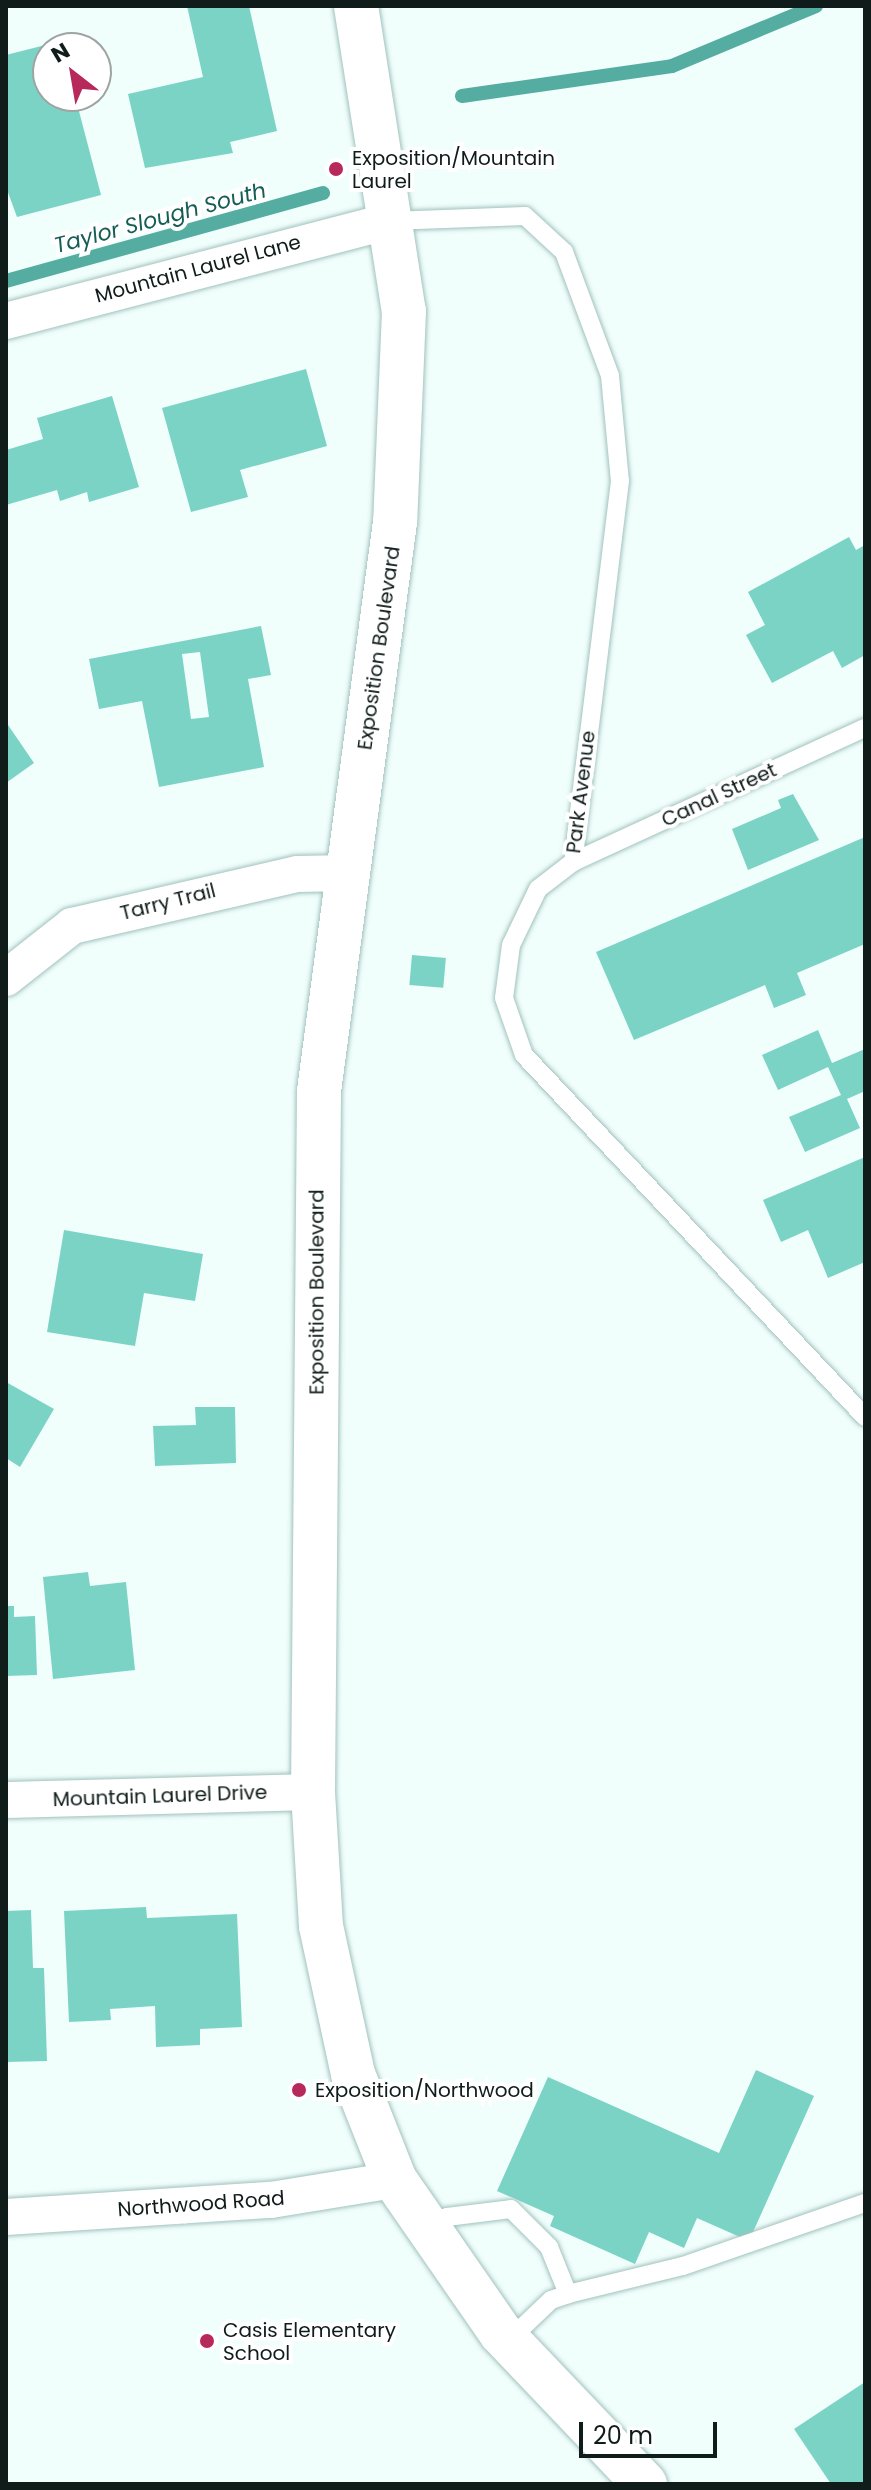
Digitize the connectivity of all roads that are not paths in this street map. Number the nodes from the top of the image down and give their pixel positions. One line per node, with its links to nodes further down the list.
1 (356, 6): 2 (street, Exposition Boulevard)
2 (390, 221): 3 (street, Mountain Laurel Lane); 5 (lane, Park Avenue); 6 (street, Exposition Boulevard)
3 (6, 321)
4 (865, 728): 5 (lane, Canal Street)
5 (573, 862): 8 (lane, Park Avenue)
6 (348, 873): 7 (street, Tarry Trail); 9 (street, Exposition Boulevard)
7 (6, 978)
8 (865, 1417)
9 (313, 1792): 10 (street, Mountain Laurel Drive); 11 (street, Exposition Boulevard)
10 (6, 1800)
11 (395, 2180): 13 (street, Northwood Road); 14 (street, Exposition Boulevard)
12 (865, 2203): 15 (lane)
13 (6, 2217)
14 (425, 2230): 15 (lane); 16 (street, Exposition Boulevard)
15 (568, 2294): 16 (lane)
16 (508, 2341): 17 (street, Exposition Boulevard)
17 (645, 2484)

